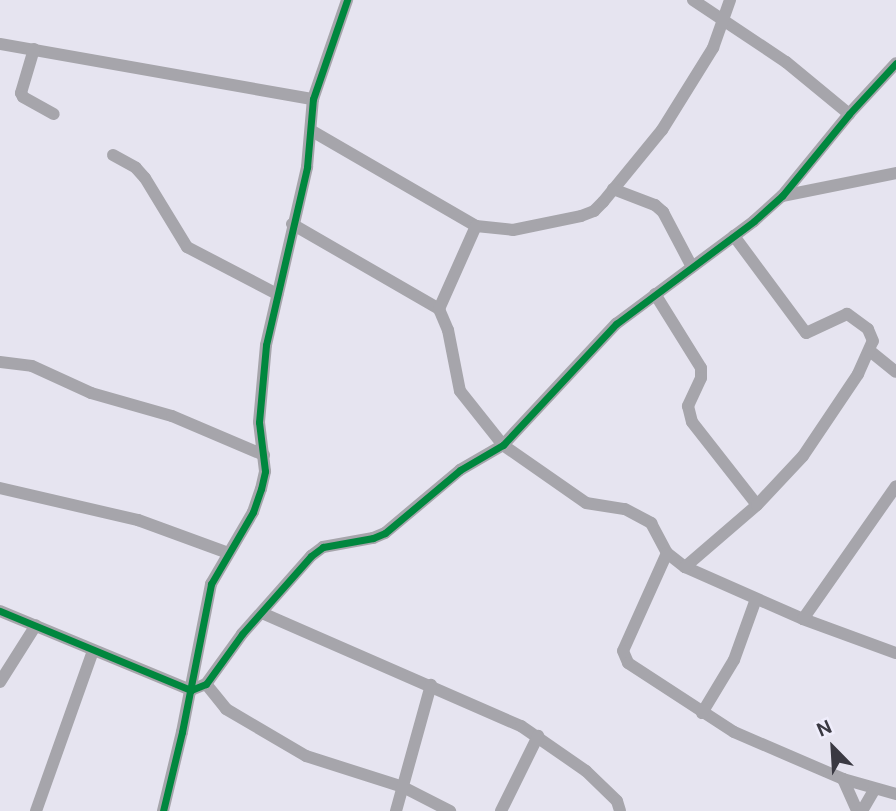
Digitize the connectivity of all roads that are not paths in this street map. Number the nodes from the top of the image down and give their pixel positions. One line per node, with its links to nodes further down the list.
1 (347, 0): 8 (street)
2 (694, 0): 4 (street)
3 (730, 0): 4 (street)
4 (721, 20): 10 (street); 14 (street)
5 (0, 44): 6 (street)
6 (34, 49): 8 (street); 9 (street)
7 (896, 63): 10 (street)
8 (313, 99): 11 (street)
9 (54, 114)
10 (849, 114): 15 (street)
11 (312, 131): 16 (street); 17 (street)
12 (113, 155): 20 (street)
13 (896, 173): 15 (street)
14 (614, 189): 17 (street); 19 (street)
15 (782, 196): 18 (street)
16 (292, 224): 20 (street); 22 (street)
17 (475, 226): 22 (street)
18 (734, 236): 19 (street); 23 (street)
19 (692, 267): 21 (street)
20 (277, 294): 27 (street)
21 (655, 294): 26 (street); 30 (street)
22 (439, 309): 26 (street)
23 (870, 351): 25 (street); 30 (street)
24 (0, 362): 27 (street)
25 (896, 372)
26 (503, 445): 32 (street); 36 (street)
27 (264, 455): 31 (street)
28 (896, 486): 37 (street)
29 (0, 488): 31 (street)
30 (757, 505): 33 (street)
31 (228, 553): 44 (street)
32 (667, 553): 33 (street); 45 (street)
33 (685, 567): 34 (street)
34 (756, 599): 37 (street); 45 (street)
35 (0, 611): 38 (street)
36 (262, 613): 42 (street); 43 (street)
37 (803, 620): 40 (street)
38 (36, 625): 39 (street); 41 (street)
39 (93, 652): 44 (street); 51 (street)
40 (896, 653)
41 (0, 682)
42 (206, 684): 44 (street); 48 (street)
43 (431, 685): 46 (street); 48 (street)
44 (191, 690): 52 (street)
45 (702, 713): 47 (street)
46 (538, 736): 55 (street); 56 (street)
47 (843, 779): 49 (street); 57 (street)
48 (403, 788): 53 (street); 54 (street)
49 (874, 790): 50 (street); 58 (street)
50 (896, 794)
51 (36, 811)
52 (163, 811)
53 (396, 811)
54 (450, 811)
55 (500, 811)
56 (620, 811)
57 (857, 811)
58 (862, 811)

